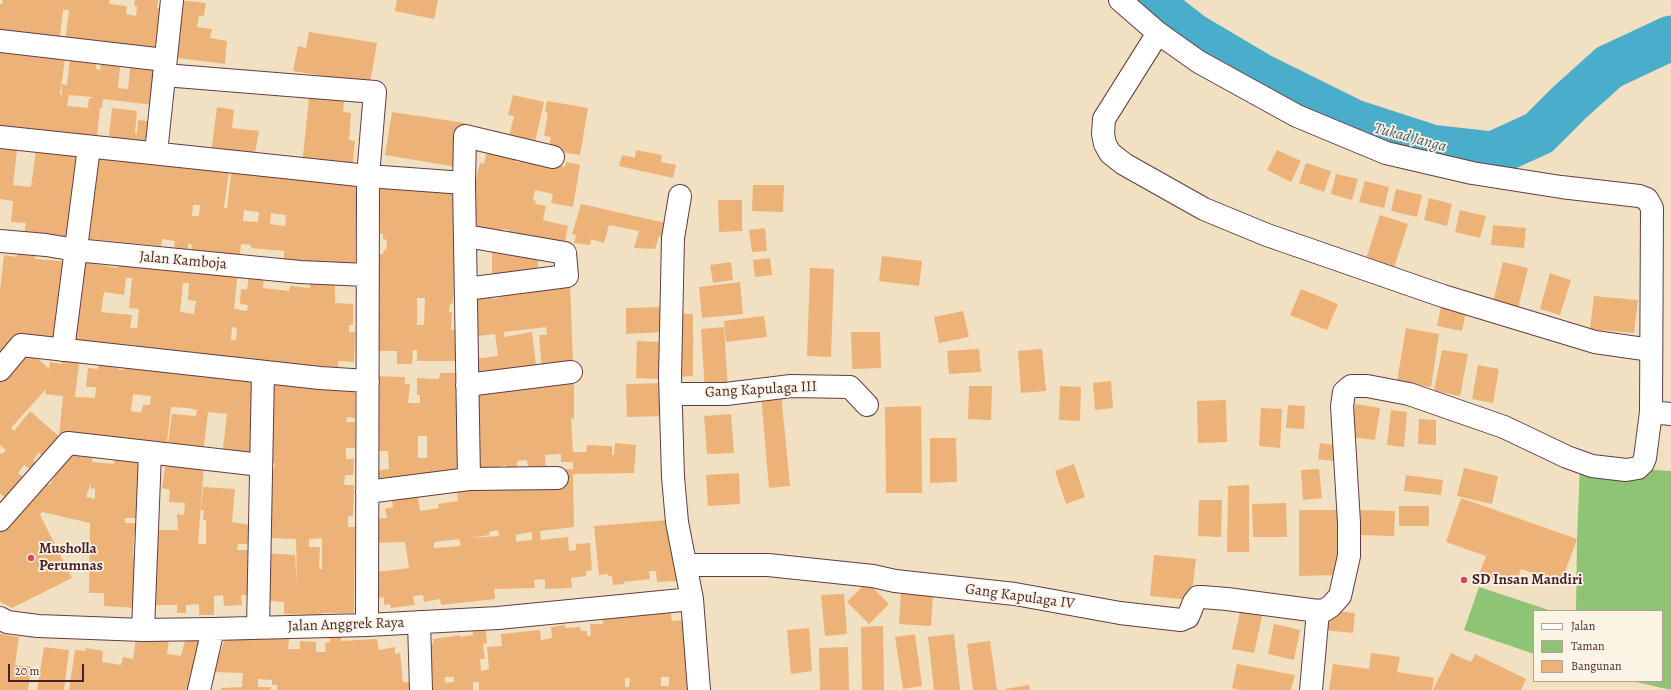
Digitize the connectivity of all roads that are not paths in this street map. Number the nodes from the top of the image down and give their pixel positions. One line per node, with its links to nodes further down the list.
1 (172, 0): 5 (street)
2 (1120, 0): 3 (street)
3 (1158, 33): 19 (street); 19 (street)
4 (0, 42): 5 (street)
5 (165, 68): 8 (street); 10 (street)
6 (0, 136): 7 (street)
7 (89, 147): 8 (street); 15 (street)
8 (156, 153): 10 (street)
9 (553, 157): 11 (street)
10 (368, 176): 11 (street); 16 (street)
11 (464, 183): 13 (street)
12 (680, 196): 25 (street)
13 (466, 236): 17 (street); 17 (street)
14 (0, 241): 15 (street, Jalan Kamboja)
15 (76, 250): 16 (street, Jalan Kamboja); 18 (street)
16 (367, 275): 23 (street)
17 (466, 289): 24 (street)
18 (63, 350): 20 (street); 21 (street)
19 (1651, 350): 27 (street)
20 (0, 370)
21 (263, 372): 23 (street); 29 (street)
22 (571, 372): 24 (street)
23 (368, 381): 32 (street)
24 (467, 385): 31 (street)
25 (671, 394): 26 (street, Gang Kapulaga III); 34 (street)
26 (867, 405)
27 (1661, 413): 36 (street)
28 (150, 453): 29 (street); 33 (street); 41 (street)
29 (261, 465): 40 (street)
30 (557, 478): 31 (street)
31 (469, 479): 32 (street)
32 (366, 492): 39 (street)
33 (0, 520)
34 (686, 565): 35 (street); 36 (street, Gang Kapulaga IV)
35 (692, 599): 38 (street, Jalan Anggrek Raya); 45 (street)
36 (1327, 606): 46 (street)
37 (0, 618): 41 (street, Jalan Anggrek Raya)
38 (419, 622): 39 (street, Jalan Anggrek Raya); 44 (street)
39 (367, 625): 40 (street, Jalan Anggrek Raya)
40 (258, 628): 42 (street, Jalan Anggrek Raya)
41 (143, 630): 42 (street, Jalan Anggrek Raya)
42 (213, 630): 43 (street)
43 (199, 690)
44 (421, 690)
45 (699, 690)
46 (1311, 690)

